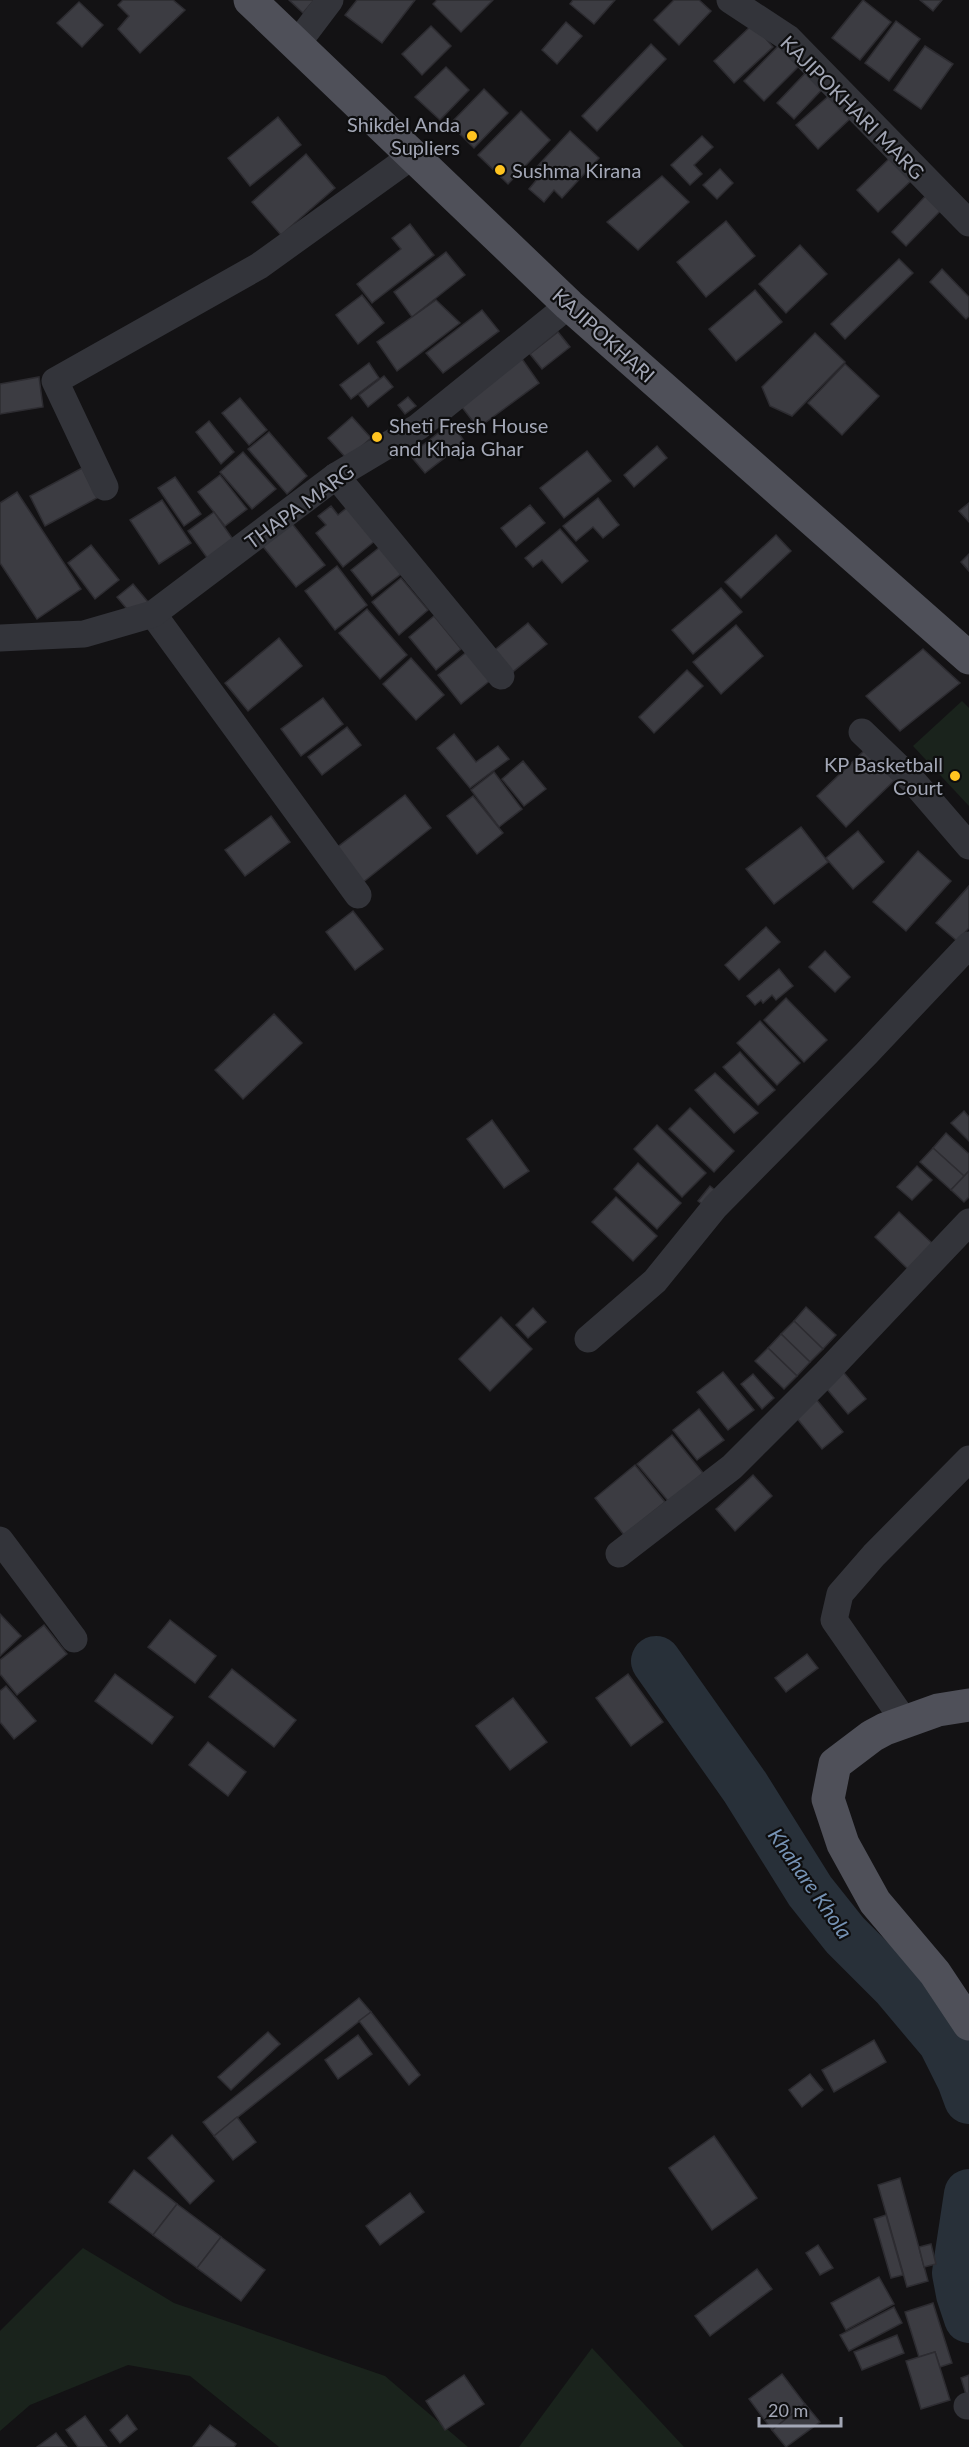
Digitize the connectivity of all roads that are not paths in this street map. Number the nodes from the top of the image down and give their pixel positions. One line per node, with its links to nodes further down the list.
1 (250, 0): 4 (main road, KAJIPOKHARI)
2 (330, 0): 4 (street)
3 (730, 0): 6 (street, KAJIPOKHARI MARG)
4 (296, 45): 5 (main road, KAJIPOKHARI)
5 (412, 156): 7 (main road, KAJIPOKHARI); 9 (street)
6 (969, 223)
7 (569, 304): 8 (street, THAPA MARG); 12 (main road, KAJIPOKHARI)
8 (336, 476): 10 (street, THAPA MARG); 13 (street)
9 (105, 487)
10 (153, 614): 11 (street, THAPA MARG); 16 (street)
11 (0, 638)
12 (969, 658)
13 (501, 676)
14 (862, 732): 15 (street)
15 (969, 846)
16 (358, 895)
17 (969, 945): 19 (street)
18 (969, 1222): 22 (street)
19 (588, 1339)
20 (969, 1459): 25 (street)
21 (0, 1540): 23 (street)
22 (619, 1554)
23 (74, 1639)
24 (969, 1705): 25 (main road)
25 (905, 1722): 26 (main road)
26 (969, 2024)

